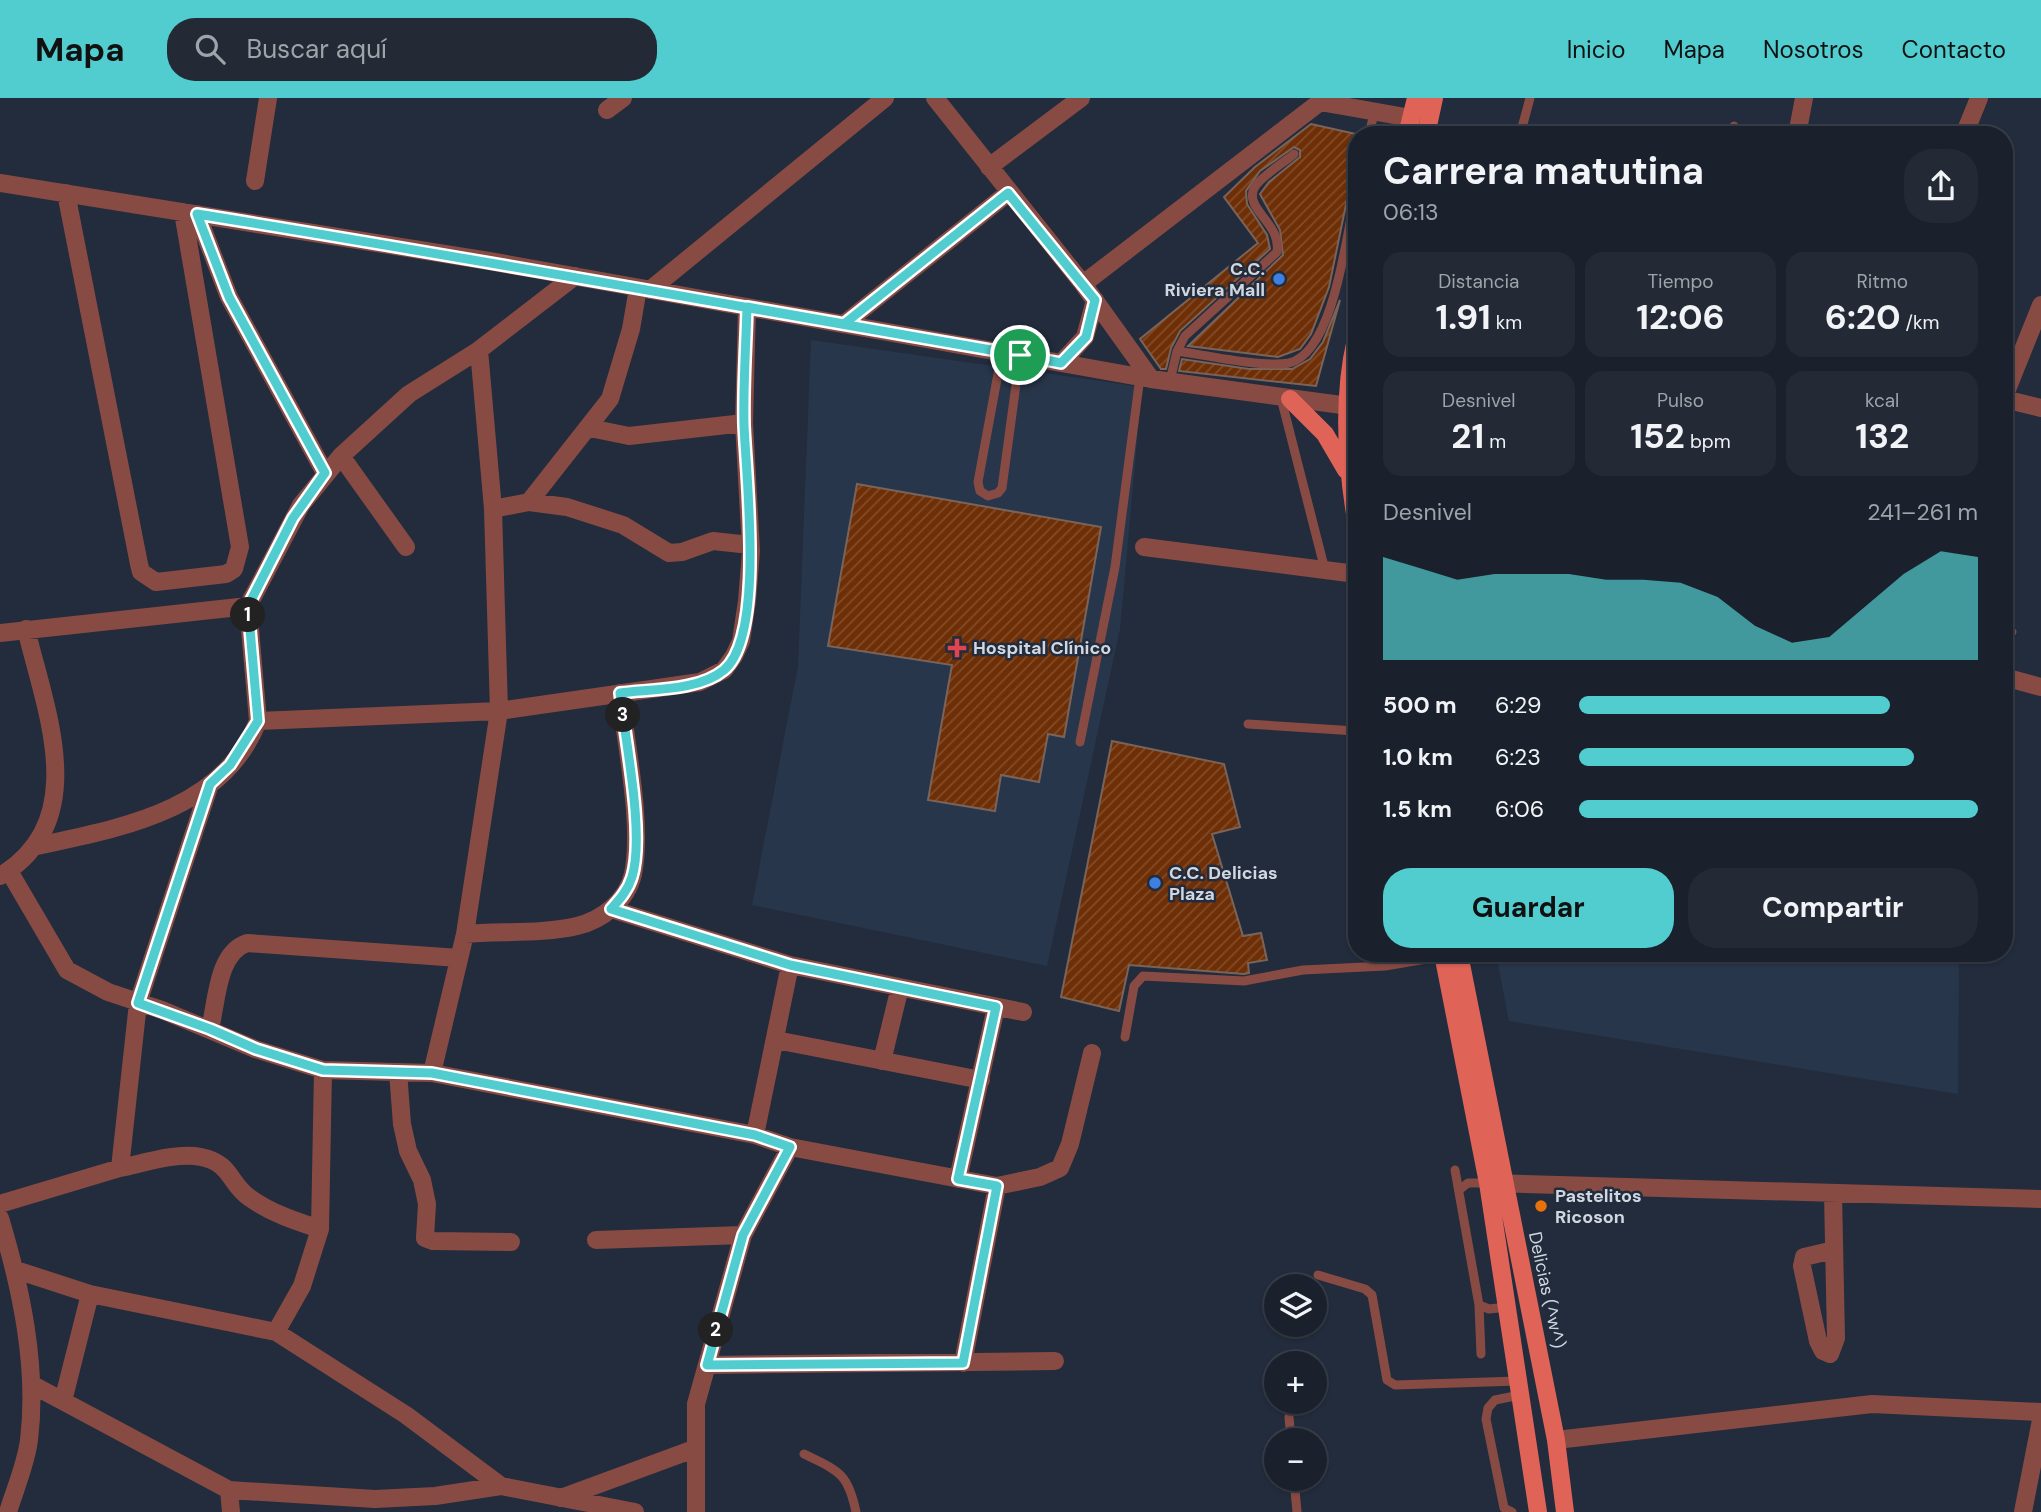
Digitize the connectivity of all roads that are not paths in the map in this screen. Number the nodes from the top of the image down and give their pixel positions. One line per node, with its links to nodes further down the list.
1 (268, 98): 23 (street)
2 (623, 98): 13 (street)
3 (886, 98): 31 (street)
4 (936, 98): 22 (street)
5 (1081, 98): 22 (street)
6 (1416, 98): 16 (main road)
7 (1434, 98): 17 (main road)
8 (1530, 98): 18 (lane)
9 (1804, 98): 19 (street)
10 (1979, 98): 20 (street)
11 (1320, 100): 12 (street); 30 (street)
12 (1375, 109): 14 (lane); 15 (street)
13 (607, 110)
14 (1371, 126)
15 (1407, 126)
16 (1409, 126)
17 (1428, 126)
18 (1522, 126)
19 (1799, 126)
20 (1968, 126)
21 (1294, 154): 37 (lane)
22 (989, 167): 26 (street)
23 (256, 181)
24 (0, 183): 25 (street)
25 (66, 193): 27 (street); 27 (street)
26 (1008, 193): 30 (street); 35 (street)
27 (190, 213): 29 (street); 50 (street)
28 (1348, 228): 37 (lane)
29 (575, 276): 31 (street); 36 (street)
30 (1083, 284): 32 (street)
31 (644, 289): 34 (street); 48 (street)
32 (1095, 300): 39 (street); 41 (street)
33 (2041, 305): 40 (street)
34 (747, 307): 35 (street); 47 (street)
35 (844, 324): 38 (street)
36 (479, 350): 49 (street); 53 (street)
37 (1177, 351): 42 (lane)
38 (1011, 354): 38 (lane); 39 (street)
39 (1061, 363): 41 (street)
40 (2013, 375)
41 (1145, 378): 42 (street); 69 (lane)
42 (1170, 382): 43 (street)
43 (1285, 398): 45 (street); 51 (main road); 57 (lane)
44 (2013, 400): 46 (street)
45 (1348, 406)
46 (2041, 408)
47 (744, 423): 48 (street); 54 (street)
48 (590, 428): 52 (street)
49 (341, 456): 50 (street); 55 (street)
50 (325, 473): 59 (street)
51 (1348, 473)
52 (529, 502): 53 (street); 54 (street)
53 (494, 509): 65 (street)
54 (750, 545): 64 (street)
55 (406, 547)
56 (1144, 547): 57 (street)
57 (1325, 570): 58 (street)
58 (1348, 573)
59 (248, 606): 60 (street); 66 (street)
60 (26, 629): 61 (street); 71 (street)
61 (0, 633)
62 (2013, 679): 63 (street)
63 (2041, 687)
64 (620, 693): 65 (street); 73 (street)
65 (499, 711): 66 (street); 74 (street)
66 (258, 721): 70 (street)
67 (1248, 724): 68 (lane)
68 (1348, 730)
69 (1080, 742)
70 (210, 784): 71 (street); 80 (street)
71 (37, 846): 72 (street)
72 (4, 874): 80 (street)
73 (611, 909): 74 (street); 78 (street)
74 (465, 934): 75 (street)
75 (460, 958): 83 (street); 90 (street)
76 (1408, 962): 84 (lane)
77 (1450, 962): 97 (main road, Delicias (^w^))
78 (790, 965): 79 (street); 85 (street)
79 (900, 987): 81 (street); 87 (street)
80 (138, 1003): 83 (street); 94 (street)
81 (996, 1007): 82 (street); 91 (street)
82 (1023, 1012)
83 (210, 1029): 88 (street)
84 (1125, 1037)
85 (776, 1040): 87 (street); 92 (street)
86 (1092, 1053): 98 (street)
87 (882, 1060): 91 (street)
88 (323, 1070): 89 (street); 104 (street)
89 (398, 1072): 90 (street); 107 (street)
90 (432, 1073): 92 (street)
91 (981, 1080): 96 (street)
92 (755, 1135): 93 (street)
93 (790, 1147): 96 (street); 105 (street)
94 (120, 1168): 102 (street); 104 (street)
95 (1455, 1170): 99 (lane)
96 (958, 1179): 98 (street)
97 (1496, 1183): 99 (lane); 100 (street); 113 (main road, Delicias (^w^)); 126 (main road, Delicias (^w^))
98 (997, 1186): 117 (street)
99 (1459, 1190): 112 (lane)
100 (1833, 1194): 101 (street); 108 (street)
101 (2041, 1199)
102 (0, 1203)
103 (0, 1218): 109 (street)
104 (320, 1229): 114 (street)
105 (743, 1235): 106 (street); 118 (street)
106 (596, 1240)
107 (511, 1242)
108 (1834, 1250): 108 (street)
109 (16, 1270): 111 (street); 119 (street)
110 (1327, 1278): 120 (lane)
111 (90, 1294): 114 (street); 121 (street)
112 (1479, 1305): 113 (lane); 115 (lane)
113 (1507, 1307): 120 (main road, Delicias (^w^))
114 (276, 1332): 129 (street)
115 (1481, 1354)
116 (1055, 1361): 117 (street)
117 (963, 1363): 118 (street)
118 (707, 1365): 127 (street)
119 (31, 1384): 121 (street); 133 (street)
120 (1519, 1388): 139 (lane); 140 (main road, Delicias (^w^))
121 (63, 1401): 130 (street)
122 (2041, 1412): 126 (street)
123 (1289, 1417): 125 (lane)
124 (2041, 1420): 142 (street)
125 (1290, 1428)
126 (1556, 1440): 141 (main road, Delicias (^w^))
127 (694, 1449): 132 (street); 136 (street)
128 (804, 1454): 137 (lane)
129 (501, 1486): 130 (street); 132 (street)
130 (229, 1490): 134 (street)
131 (1295, 1491): 138 (lane)
132 (561, 1498): 135 (street)
133 (8, 1512)
134 (231, 1512)
135 (635, 1512)
136 (696, 1512)
137 (856, 1512)
138 (1297, 1512)
139 (1512, 1512)
140 (1538, 1512)
141 (1565, 1512)
142 (2023, 1512)

